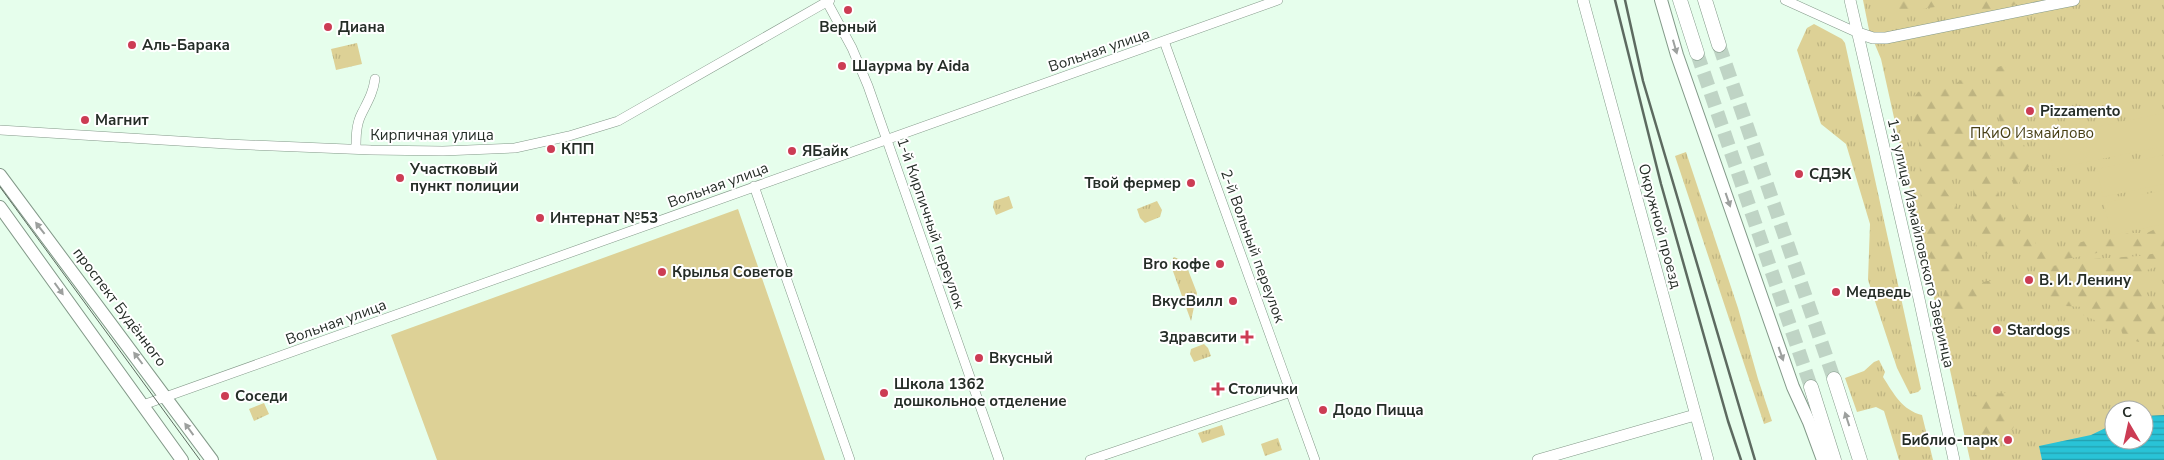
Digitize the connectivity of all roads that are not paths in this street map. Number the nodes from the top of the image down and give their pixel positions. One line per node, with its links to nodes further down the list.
1 (1278, 0): 11 (street, Вольная улица)
2 (1583, 0): 26 (street, Окружной проезд)
3 (1661, 0): 35 (main road, one-way to 35)
4 (1680, 0): 13 (main road)
5 (1705, 0): 12 (main road)
6 (1785, 0): 10 (street)
7 (1850, 0): 10 (street, 1-я улица Измайловского Зверинца)
8 (2074, 0): 10 (street)
9 (828, 1): 16 (street, 1-й Кирпичный переулок); 17 (street, Кирпичная улица)
10 (1858, 33): 38 (street, 1-я улица Измайловского Зверинца)
11 (1164, 41): 16 (street, Вольная улица); 23 (street, 2-й Вольный переулок)
12 (1719, 45)
13 (1697, 53)
14 (375, 79): 17 (street)
15 (0, 130): 17 (street, Кирпичная улица)
16 (888, 139): 19 (street, Вольная улица); 30 (street, 1-й Кирпичный переулок)
17 (356, 149)
18 (0, 176): 24 (main road, проспект Будённого, one-way to 18)
19 (754, 186): 24 (street, Вольная улица); 29 (street)
20 (0, 207): 25 (main road, one-way to 25)
21 (1834, 379): 37 (main road, one-way to 21)
22 (1811, 387): 36 (main road)
23 (1291, 392): 31 (street); 32 (street, 2-й Вольный переулок)
24 (167, 397): 25 (street, Вольная улица); 28 (main road, проспект Будённого, one-way to 24)
25 (143, 405): 27 (main road)
26 (1695, 415): 33 (street); 34 (street, Окружной проезд)
27 (182, 460)
28 (212, 460)
29 (850, 460)
30 (999, 460)
31 (1090, 460)
32 (1315, 460)
33 (1538, 460)
34 (1708, 460)
35 (1823, 460)
36 (1834, 460)
37 (1860, 460)
38 (1954, 460)

